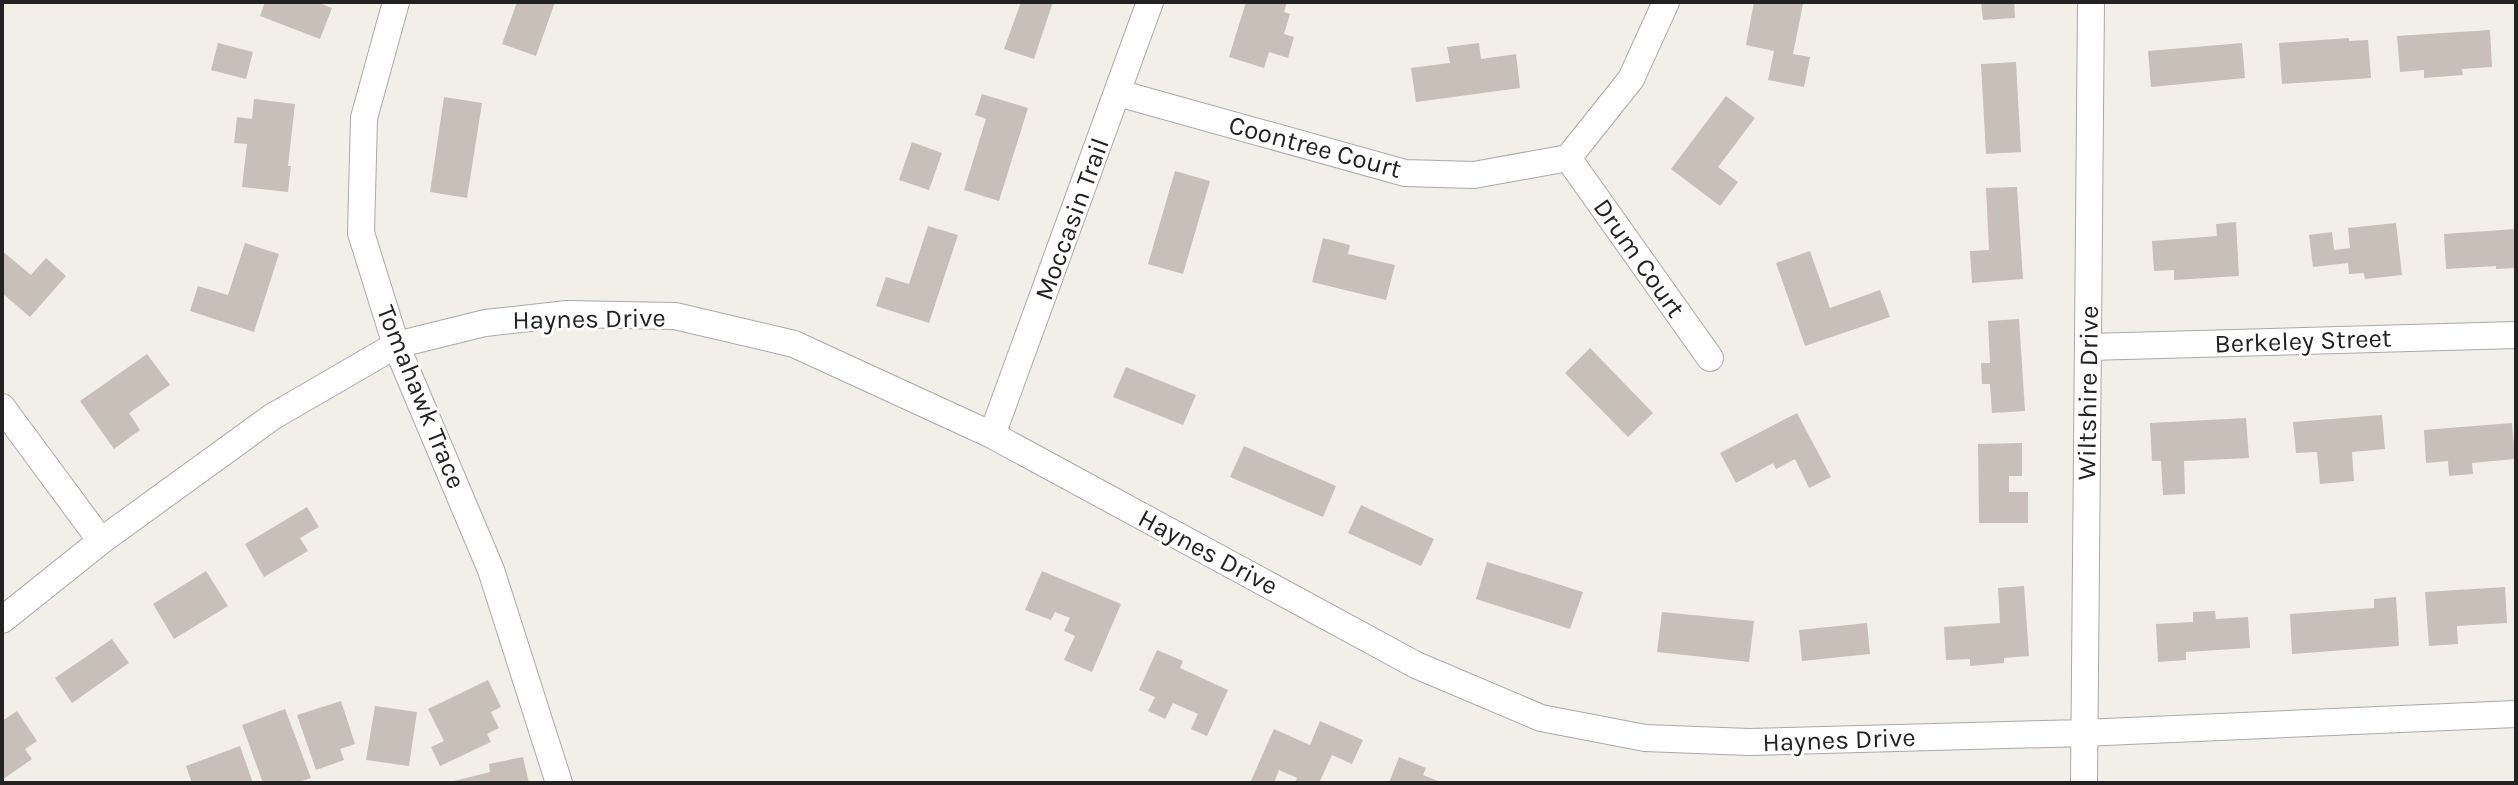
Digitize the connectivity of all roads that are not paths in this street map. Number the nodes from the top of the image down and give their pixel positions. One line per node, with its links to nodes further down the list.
1 (396, 2): 8 (street, Tomahawk Trace)
2 (1150, 2): 5 (street, Moccasin Trail)
3 (1666, 2): 6 (street)
4 (2091, 2): 9 (street, Wiltshire Drive)
5 (1118, 93): 6 (street, Coontree Court); 12 (street, Moccasin Trail)
6 (1568, 158): 10 (street, Drum Court)
7 (2516, 335): 9 (street, Berkeley Street)
8 (396, 345): 12 (street, Haynes Drive); 13 (street, Haynes Drive); 17 (street, Tomahawk Trace)
9 (2089, 347): 16 (street, Wiltshire Drive)
10 (1710, 358)
11 (2, 407): 13 (street)
12 (992, 435): 16 (street, Haynes Drive)
13 (101, 541): 14 (street, Haynes Drive)
14 (2, 620)
15 (2516, 714): 16 (street, Haynes Drive)
16 (2083, 733): 18 (street, Wiltshire Drive)
17 (559, 783)
18 (2084, 783)

